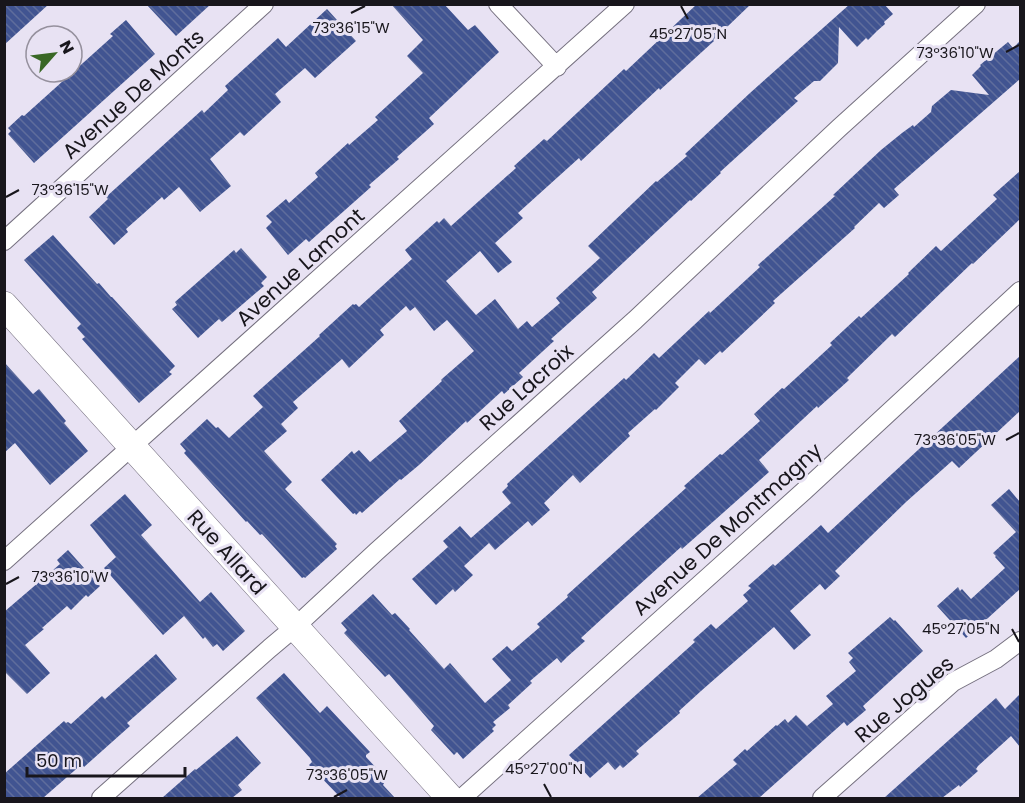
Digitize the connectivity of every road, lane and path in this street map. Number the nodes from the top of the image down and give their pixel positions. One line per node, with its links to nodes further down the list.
1 (264, 4): 6 (street, Avenue De Monts)
2 (498, 4): 5 (street)
3 (625, 4): 5 (street, Avenue Lamont)
4 (976, 4): 11 (street, Rue Lacroix)
5 (557, 67): 9 (street, Avenue Lamont)
6 (4, 241)
7 (1020, 291): 15 (street, Avenue De Montmagny)
8 (4, 305): 9 (street, Rue Allard)
9 (132, 447): 10 (street, Avenue Lamont); 11 (street, Rue Allard)
10 (4, 561)
11 (295, 627): 13 (street, Rue Lacroix); 14 (street, Rue Allard)
12 (1020, 641): 16 (street, Rue Jogues)
13 (101, 798)
14 (450, 798)
15 (462, 798)
16 (822, 798)

